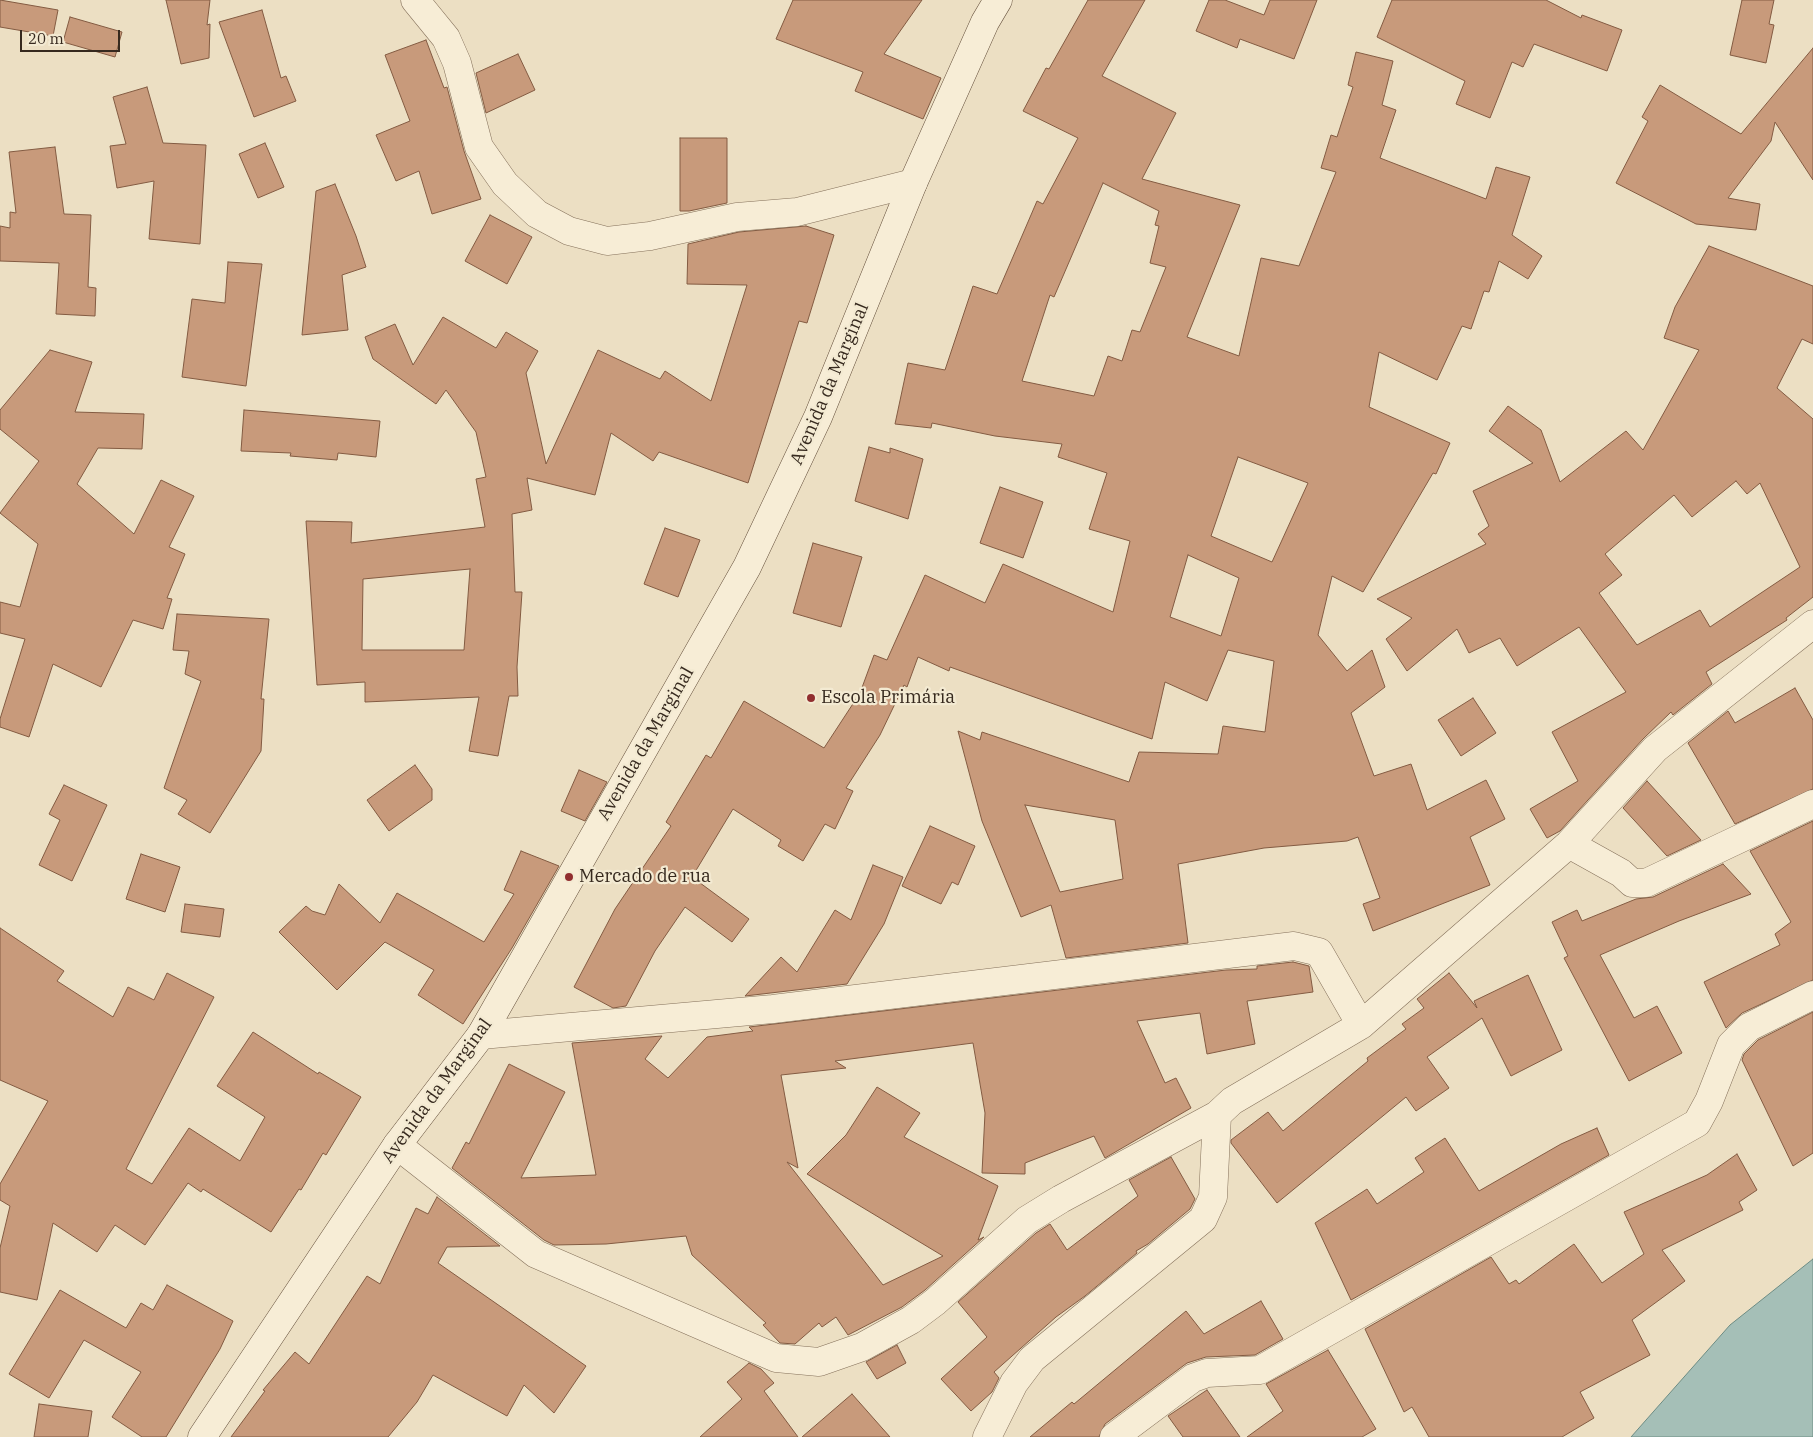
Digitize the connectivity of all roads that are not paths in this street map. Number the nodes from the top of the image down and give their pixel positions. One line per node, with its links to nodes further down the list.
1 (415, 0): 3 (street)
2 (998, 0): 3 (street, Avenida da Marginal)
3 (913, 182): 9 (street, Avenida da Marginal)
4 (1813, 624): 6 (street)
5 (1813, 804): 6 (street)
6 (1570, 844): 8 (street)
7 (1813, 995): 14 (street)
8 (1361, 1025): 9 (street); 10 (street)
9 (480, 1035): 11 (street, Avenida da Marginal)
10 (1217, 1115): 11 (street); 13 (street)
11 (397, 1145): 12 (street, Avenida da Marginal)
12 (202, 1437)
13 (987, 1437)
14 (1114, 1437)

